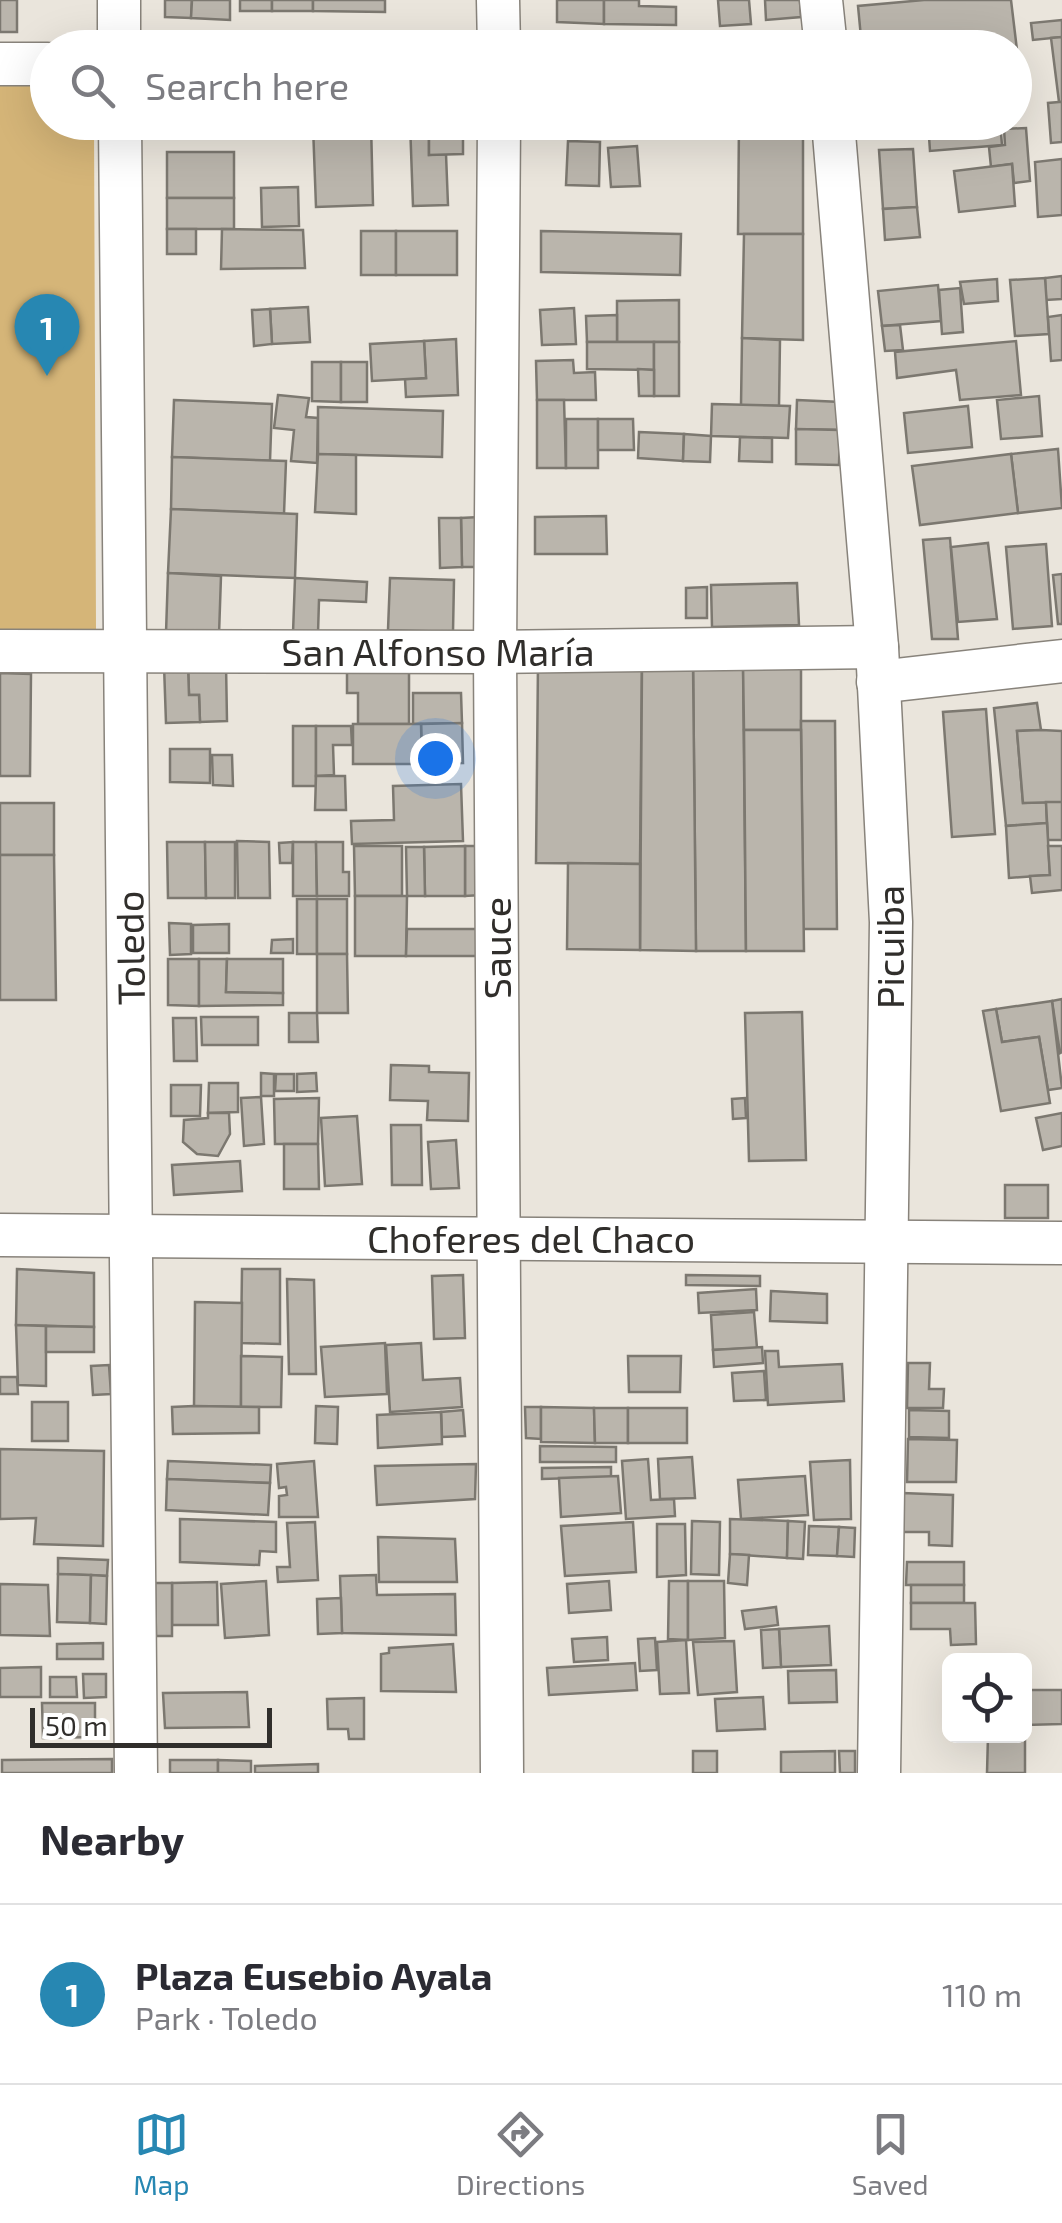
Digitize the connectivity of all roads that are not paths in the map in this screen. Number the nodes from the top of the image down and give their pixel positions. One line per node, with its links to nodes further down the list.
1 (119, 0): 4 (street)
2 (498, 0): 5 (street)
3 (821, 0): 6 (street)
4 (119, 30)
5 (499, 30)
6 (818, 30)
7 (0, 64): 8 (street)
8 (30, 64)
9 (120, 140): 13 (street, Toledo)
10 (499, 140): 14 (street, Sauce)
11 (834, 140): 16 (street, Picuiba)
12 (0, 651): 13 (street, San Alfonso María)
13 (126, 651): 14 (street, San Alfonso María); 18 (street, Toledo)
14 (495, 652): 16 (street, San Alfonso María); 19 (street, Sauce)
15 (1062, 661): 16 (street, San Alfonso María)
16 (878, 664): 20 (street, Picuiba)
17 (0, 1235): 18 (street, Choferes del Chaco)
18 (132, 1235): 19 (street, Choferes del Chaco); 22 (street, Toledo)
19 (498, 1238): 20 (street, Choferes del Chaco); 23 (street, Sauce)
20 (886, 1241): 21 (street, Choferes del Chaco); 24 (street, Picuiba)
21 (1062, 1242)
22 (136, 1773)
23 (502, 1773)
24 (879, 1773)

